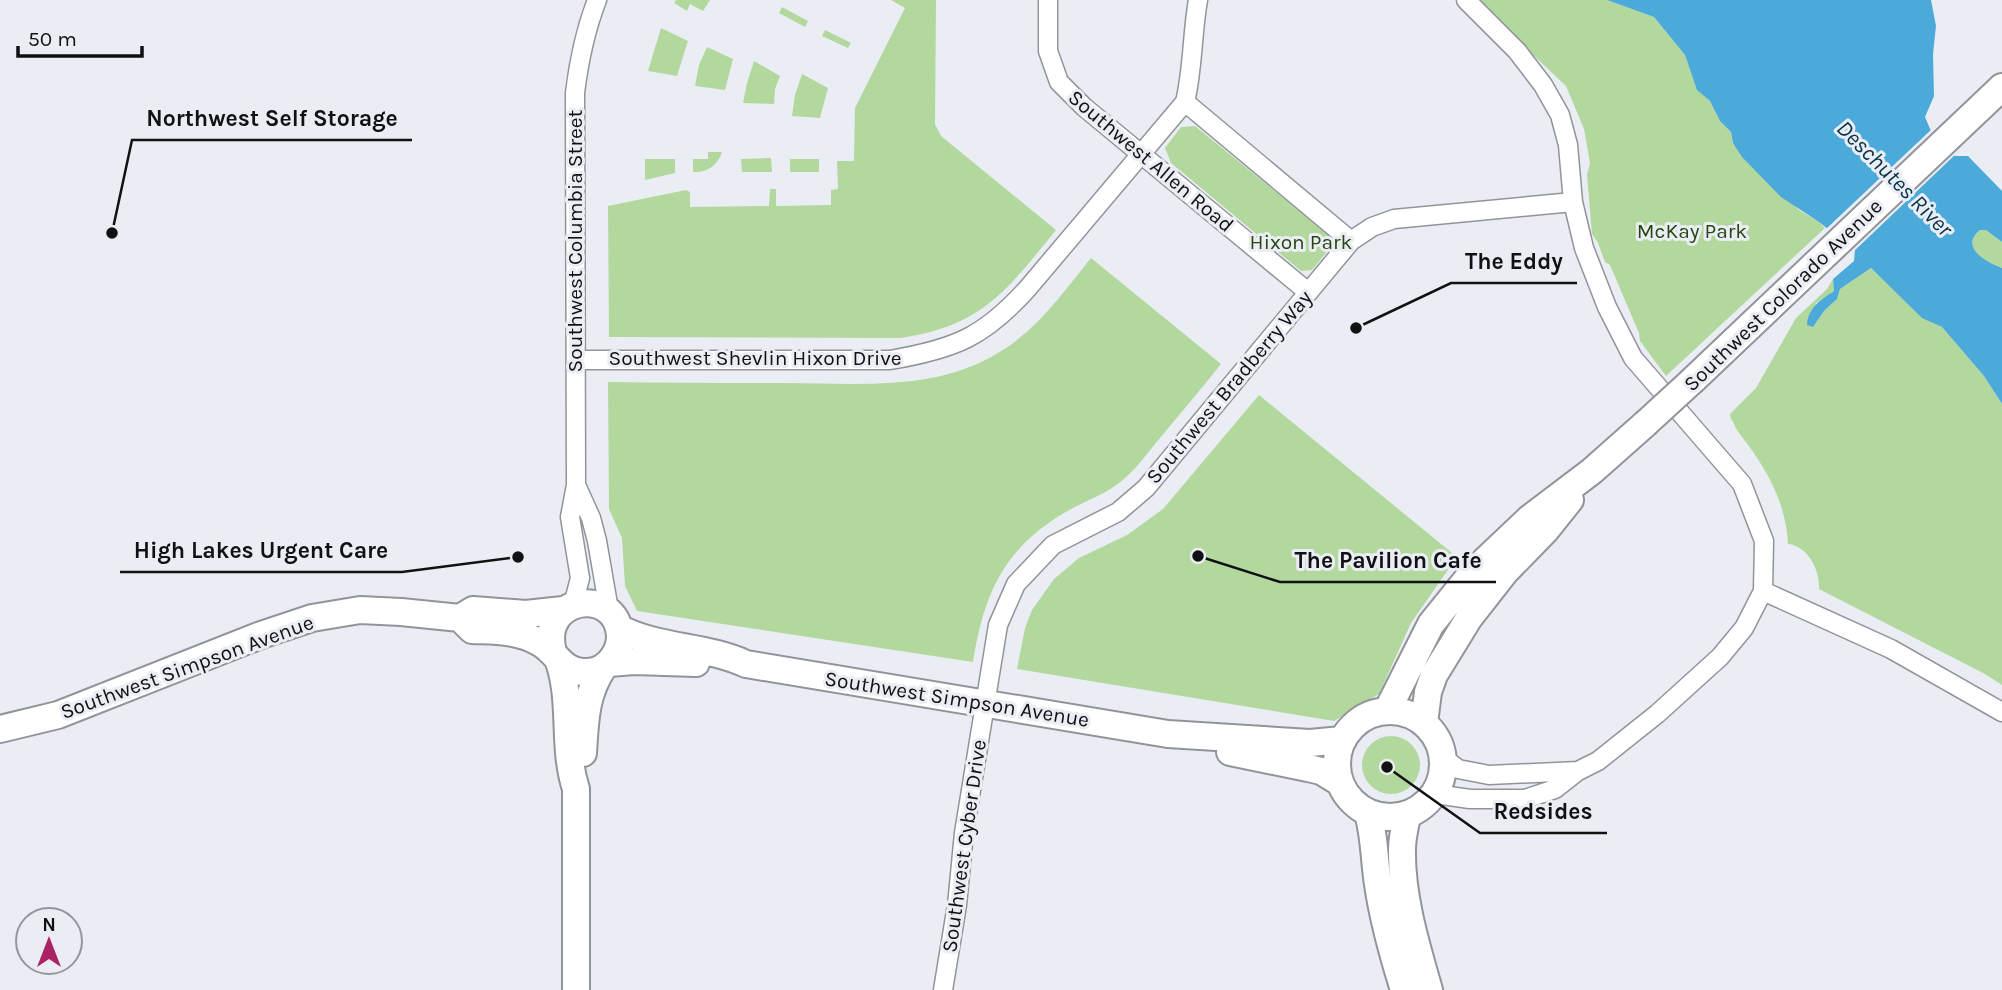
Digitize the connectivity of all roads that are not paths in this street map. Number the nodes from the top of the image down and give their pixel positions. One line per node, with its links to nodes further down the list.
1 (597, 0): 11 (street, Southwest Columbia Street)
2 (1048, 0): 7 (street, Southwest Allen Road)
3 (1198, 0): 6 (street)
4 (1466, 0): 8 (street)
5 (2002, 87): 12 (street, Southwest Colorado Avenue, bridge)
6 (1185, 102): 7 (street, Southwest Shevlin Hixon Drive); 9 (street)
7 (1141, 154): 10 (street, Southwest Allen Road); 11 (street, Southwest Shevlin Hixon Drive)
8 (1573, 202): 9 (street, Southwest Bradberry Way); 14 (street)
9 (1351, 241): 10 (street, Southwest Bradberry Way)
10 (1308, 292): 21 (street, Southwest Bradberry Way)
11 (576, 360): 13 (street, Southwest Columbia Street)
12 (1592, 471): 22 (street, Southwest Colorado Avenue); 24 (street, Southwest Colorado Avenue)
13 (576, 485): 15 (street, Southwest Columbia Street); 17 (street, Southwest Columbia Street)
14 (1763, 591): 23 (street); 29 (street)
15 (568, 607): 16 (street, Southwest Simpson Avenue); 17 (street); 18 (street)
16 (460, 618): 18 (street, Southwest Simpson Avenue); 25 (street, Southwest Simpson Avenue)
17 (614, 619): 19 (street, Southwest Simpson Avenue); 20 (street)
18 (556, 657): 20 (street); 31 (street)
19 (746, 664): 20 (street, Southwest Simpson Avenue); 21 (street, Southwest Simpson Avenue)
20 (606, 665): 31 (street)
21 (986, 703): 26 (street, Southwest Simpson Avenue); 36 (street, Southwest Cyber Drive)
22 (1387, 711): 24 (street); 27 (street)
23 (2002, 712)
24 (1424, 723): 28 (street)
25 (0, 729)
26 (1168, 734): 27 (street, Southwest Simpson Avenue); 30 (street, Southwest Simpson Avenue)
27 (1342, 740): 30 (street)
28 (1444, 758): 29 (street); 32 (street)
29 (1578, 771): 32 (street)
30 (1339, 782): 33 (street)
31 (576, 789): 35 (street)
32 (1435, 794): 34 (street)
33 (1368, 813): 34 (street); 37 (street)
34 (1407, 816): 38 (street)
35 (576, 990)
36 (943, 990)
37 (1404, 990)
38 (1429, 990)

